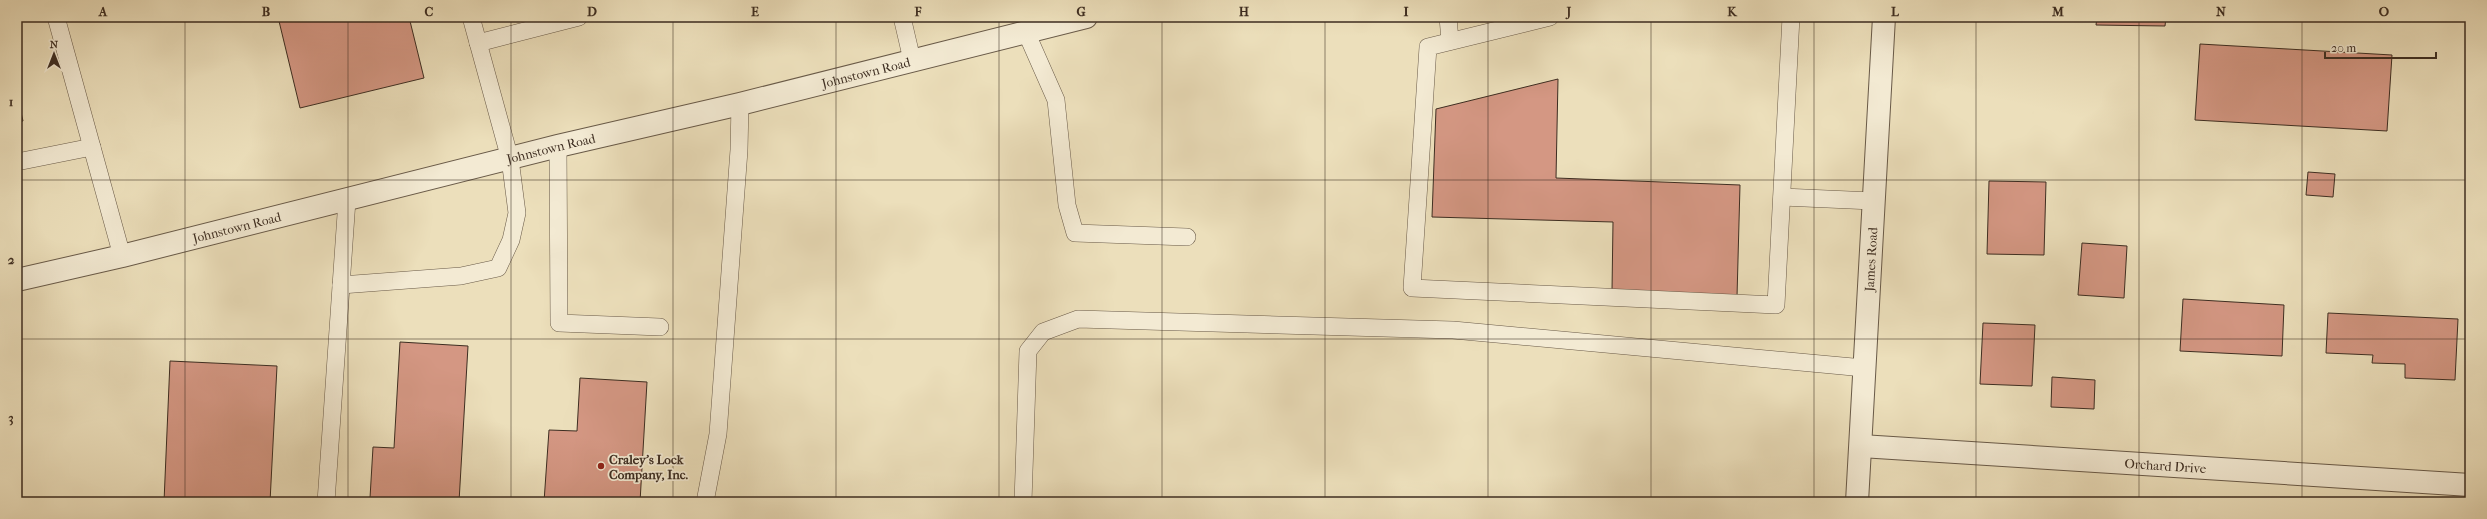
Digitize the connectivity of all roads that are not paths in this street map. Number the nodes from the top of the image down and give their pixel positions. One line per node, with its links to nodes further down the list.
1 (56, 17): 16 (lane)
2 (471, 17): 12 (lane)
3 (579, 17): 12 (lane)
4 (902, 17): 13 (lane)
5 (1086, 17): 10 (street, Johnstown Road)
6 (1448, 17): 11 (lane)
7 (1550, 17): 11 (lane)
8 (1791, 17): 19 (lane)
9 (1884, 17): 21 (street, James Road)
10 (1026, 32): 13 (street, Johnstown Road); 22 (lane)
11 (1450, 41): 19 (lane)
12 (478, 43): 17 (lane)
13 (912, 60): 14 (street, Johnstown Road)
14 (740, 104): 15 (street, Johnstown Road); 31 (lane)
15 (558, 146): 17 (street, Johnstown Road); 26 (lane)
16 (92, 147): 18 (lane); 23 (lane)
17 (510, 158): 20 (street, Johnstown Road); 25 (lane)
18 (17, 162)
19 (1782, 197): 21 (lane)
20 (347, 200): 23 (street, Johnstown Road); 25 (lane)
21 (1873, 201): 27 (street, James Road)
22 (1188, 237)
23 (122, 256): 24 (street, Johnstown Road)
24 (17, 280)
25 (341, 285): 30 (lane)
26 (660, 327)
27 (1864, 368): 28 (street, James Road); 32 (lane)
28 (1861, 446): 29 (street, Orchard Drive); 33 (street, James Road)
29 (2470, 485)
30 (326, 502)
31 (705, 502)
32 (1022, 502)
33 (1857, 502)

